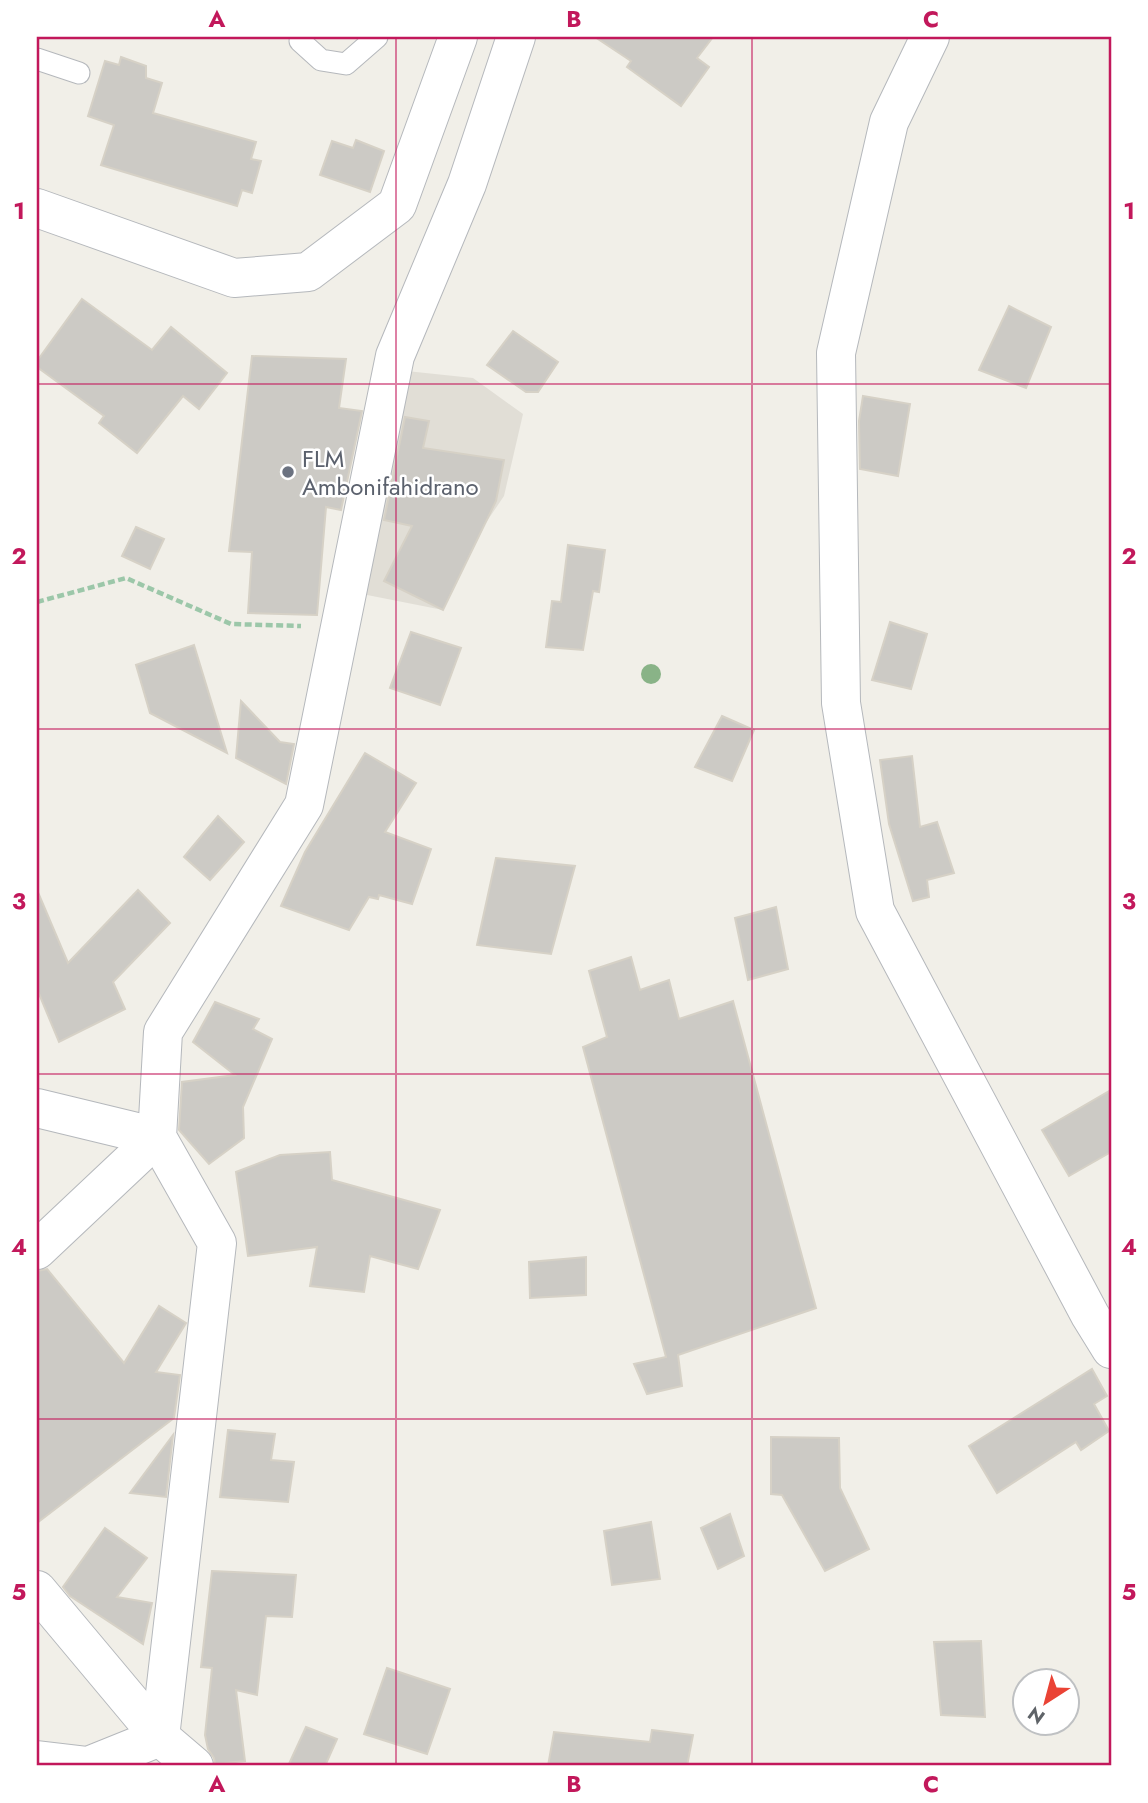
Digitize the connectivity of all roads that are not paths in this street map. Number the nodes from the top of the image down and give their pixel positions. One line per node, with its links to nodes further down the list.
1 (377, 37): 5 (lane)
2 (458, 37): 8 (street)
3 (516, 37): 10 (street)
4 (930, 37): 12 (street)
5 (300, 41)
6 (37, 59): 7 (lane)
7 (79, 73)
8 (37, 208)
9 (37, 1108): 10 (street)
10 (157, 1137): 11 (street); 14 (street)
11 (37, 1250)
12 (1111, 1349)
13 (37, 1590): 14 (street)
14 (160, 1737): 15 (street); 16 (street)
15 (37, 1760)
16 (194, 1766)

